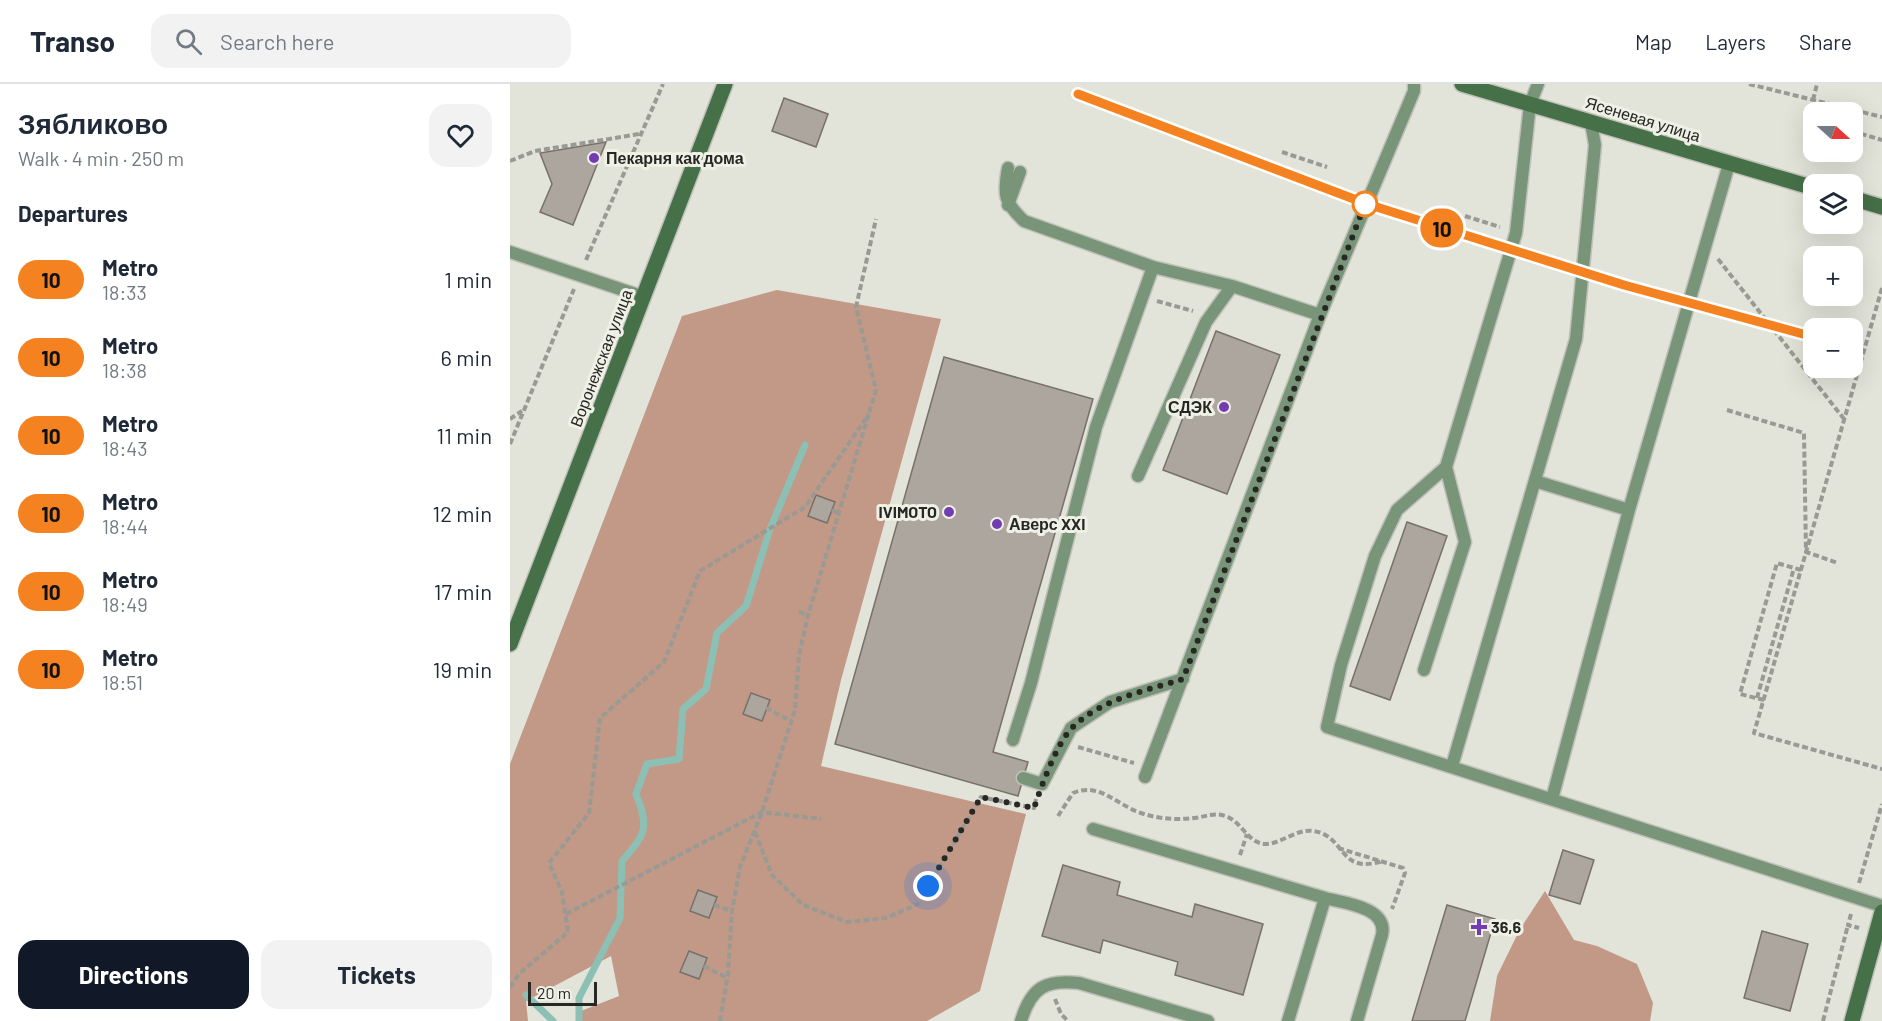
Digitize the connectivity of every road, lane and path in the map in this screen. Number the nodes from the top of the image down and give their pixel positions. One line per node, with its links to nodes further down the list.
1 (725, 84): 30 (street, Воронежская улица)
2 (1414, 84): 32 (lane)
3 (1462, 84): 8 (street, Ясеневая улица)
4 (1538, 84): 8 (lane)
5 (1749, 84): 7 (path)
6 (1817, 84): 7 (path)
7 (1813, 100): 9 (path)
8 (1530, 104): 10 (street, Ясеневая улица); 39 (lane)
9 (1882, 117)
10 (1591, 123): 16 (street, Ясеневая улица); 41 (lane)
11 (639, 134): 15 (path)
12 (1863, 134): 13 (path)
13 (1882, 140)
14 (1282, 152): 17 (path)
15 (510, 160)
16 (1729, 164): 19 (street, Ясеневая улица); 25 (lane)
17 (1327, 168)
18 (1014, 170): 27 (lane)
19 (1803, 185)
20 (1863, 201): 21 (street)
21 (1882, 207)
22 (1465, 216): 24 (path)
23 (876, 219): 36 (path)
24 (1509, 229)
25 (1706, 244): 38 (path); 43 (lane)
26 (510, 252): 30 (lane)
27 (1153, 267): 28 (lane); 31 (lane)
28 (1232, 286): 32 (lane); 33 (lane)
29 (1882, 288): 38 (path)
30 (644, 297): 51 (street, Воронежская улица)
31 (1142, 297): 33 (path); 58 (lane)
32 (1320, 315): 53 (lane)
33 (1211, 316): 40 (lane)
34 (524, 410): 37 (path)
35 (1727, 410): 45 (path)
36 (871, 411): 44 (path); 82 (path)
37 (510, 419)
38 (1844, 419): 45 (path)
39 (1446, 467): 52 (lane); 60 (lane)
40 (1138, 477)
41 (1535, 481): 43 (lane); 60 (lane)
42 (832, 510): 44 (path)
43 (1629, 510): 65 (lane)
44 (839, 513): 50 (path)
45 (1806, 552): 46 (path); 48 (path)
46 (1838, 563)
47 (1794, 568): 48 (path); 54 (path); 54 (path)
48 (1801, 570): 55 (path)
49 (799, 612): 50 (path)
50 (808, 615): 57 (path)
51 (510, 644)
52 (1424, 670)
53 (1183, 679): 59 (lane); 62 (lane)
54 (1757, 698): 55 (path)
55 (1764, 700): 61 (path)
56 (766, 708): 57 (path)
57 (791, 721): 67 (path)
58 (1013, 740)
59 (1063, 743): 62 (path); 64 (lane)
60 (1452, 766): 65 (lane)
61 (1882, 769)
62 (1147, 772)
63 (1023, 778): 64 (lane)
64 (1042, 784): 71 (path)
65 (1552, 799): 77 (lane)
66 (1882, 804): 77 (path)
67 (762, 812): 69 (path); 71 (path); 82 (path)
68 (1058, 816): 72 (path)
69 (821, 819)
70 (1093, 829): 75 (lane)
71 (754, 831): 80 (path)
72 (1247, 833): 73 (path); 75 (path)
73 (1337, 847): 74 (path); 74 (path)
74 (1383, 861): 85 (path)
75 (1235, 871): 76 (lane)
76 (1325, 897): 85 (lane); 94 (lane)
77 (1854, 898): 79 (lane); 83 (path)
78 (714, 905): 80 (path)
79 (1882, 906)
80 (732, 911): 87 (path)
81 (1882, 912): 84 (street)
82 (566, 914): 89 (path)
83 (1848, 925): 84 (path); 96 (path)
84 (1876, 934): 97 (street)
85 (1382, 935): 95 (lane)
86 (704, 966): 87 (path)
87 (727, 978): 91 (path)
88 (1054, 983): 90 (path); 92 (lane); 93 (lane)
89 (510, 987)
90 (1065, 1020)
91 (720, 1021)
92 (1021, 1021)
93 (1209, 1021)
94 (1288, 1021)
95 (1357, 1021)
96 (1823, 1021)
97 (1852, 1021)

